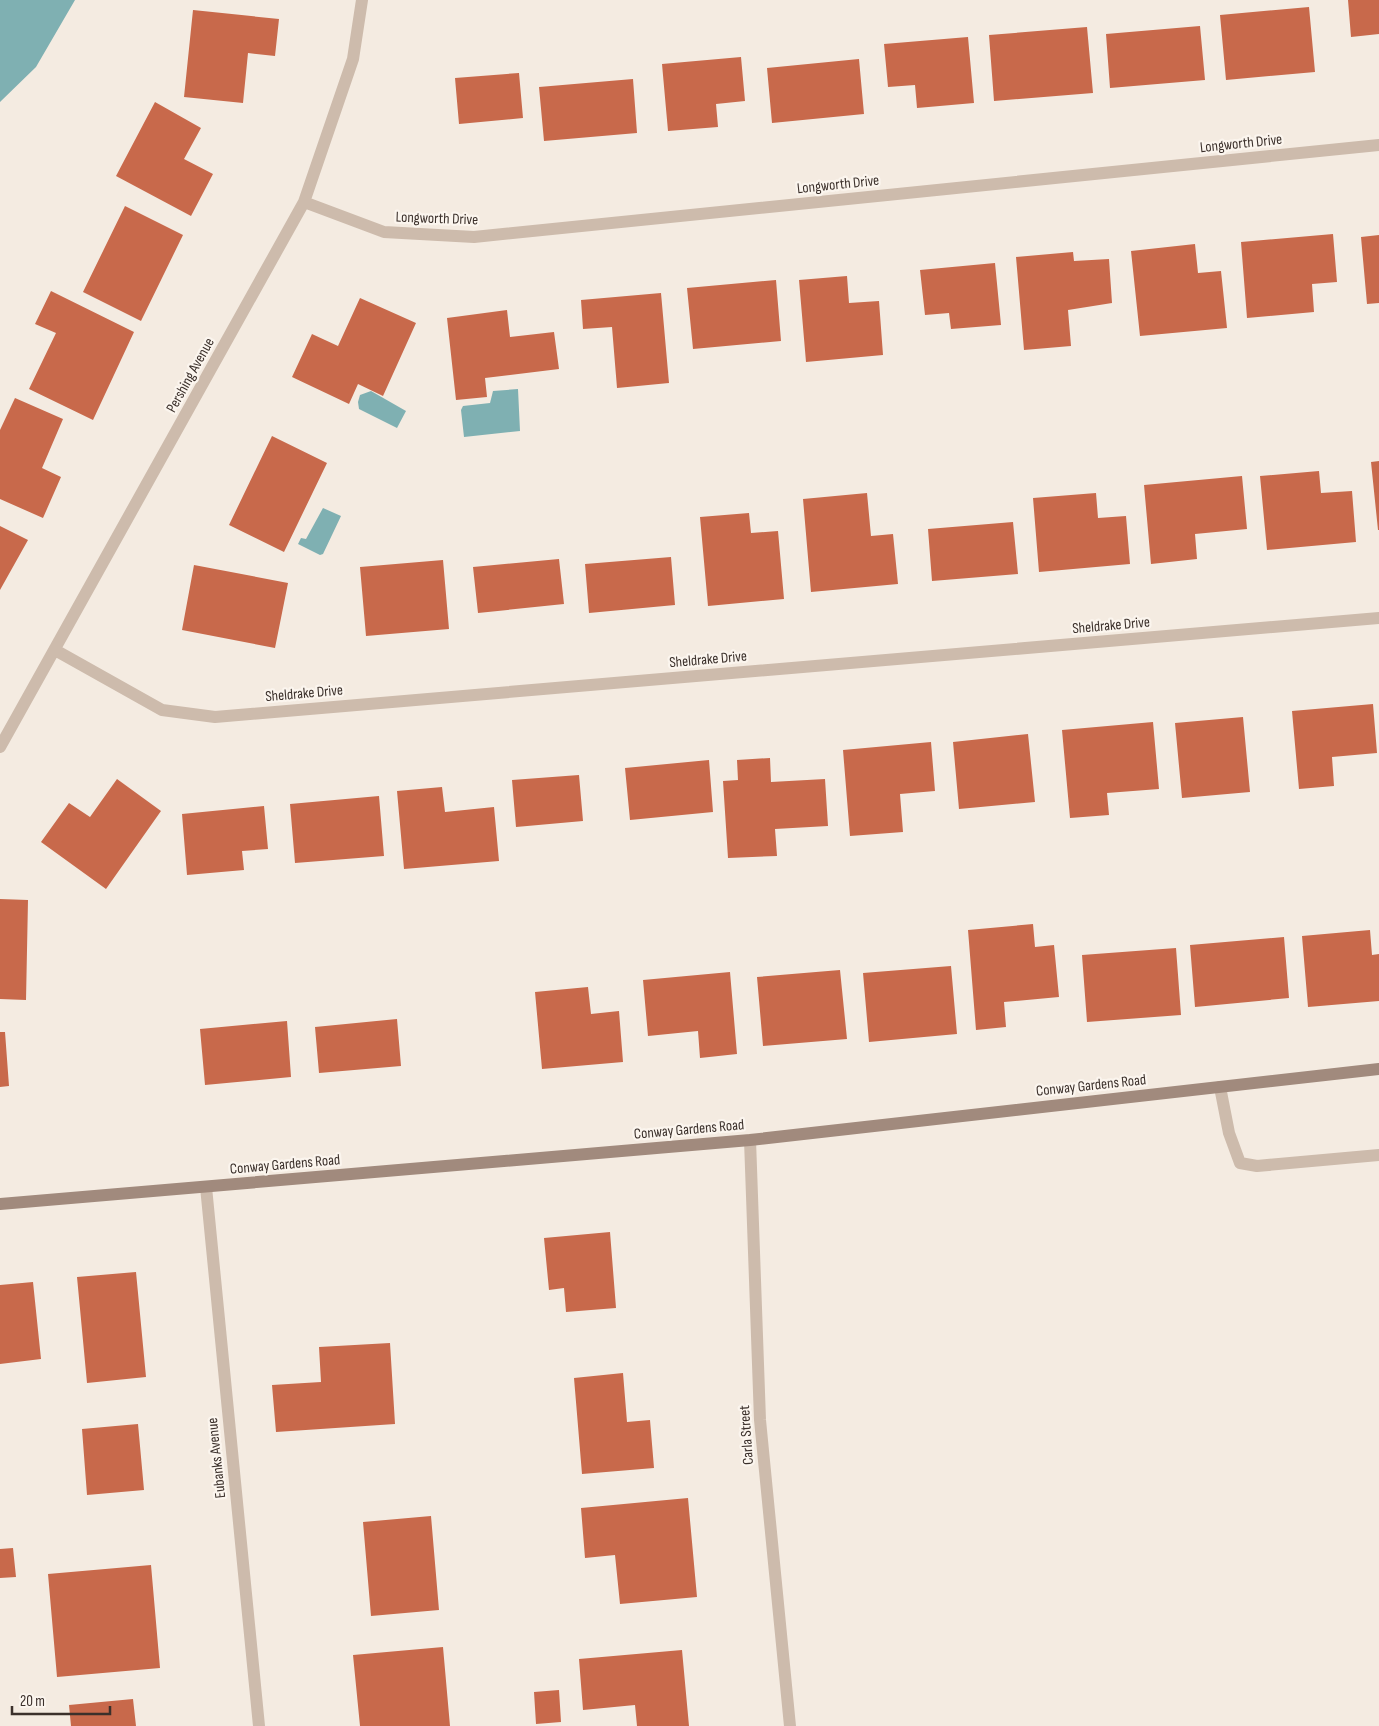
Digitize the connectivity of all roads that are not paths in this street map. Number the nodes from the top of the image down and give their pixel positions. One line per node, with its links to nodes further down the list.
1 (362, 0): 3 (street, Pershing Avenue)
2 (1379, 146): 3 (street, Longworth Drive)
3 (304, 202): 5 (street, Pershing Avenue)
4 (1379, 618): 5 (street, Sheldrake Drive)
5 (55, 650): 6 (street, Pershing Avenue)
6 (0, 746)
7 (1379, 1069): 8 (street, Conway Gardens Road)
8 (1220, 1086): 9 (street, Conway Gardens Road); 10 (street)
9 (750, 1140): 11 (street, Conway Gardens Road); 14 (street, Carla Street)
10 (1379, 1155)
11 (206, 1187): 12 (street, Conway Gardens Road); 13 (street, Eubanks Avenue)
12 (0, 1204)
13 (259, 1726)
14 (790, 1726)

